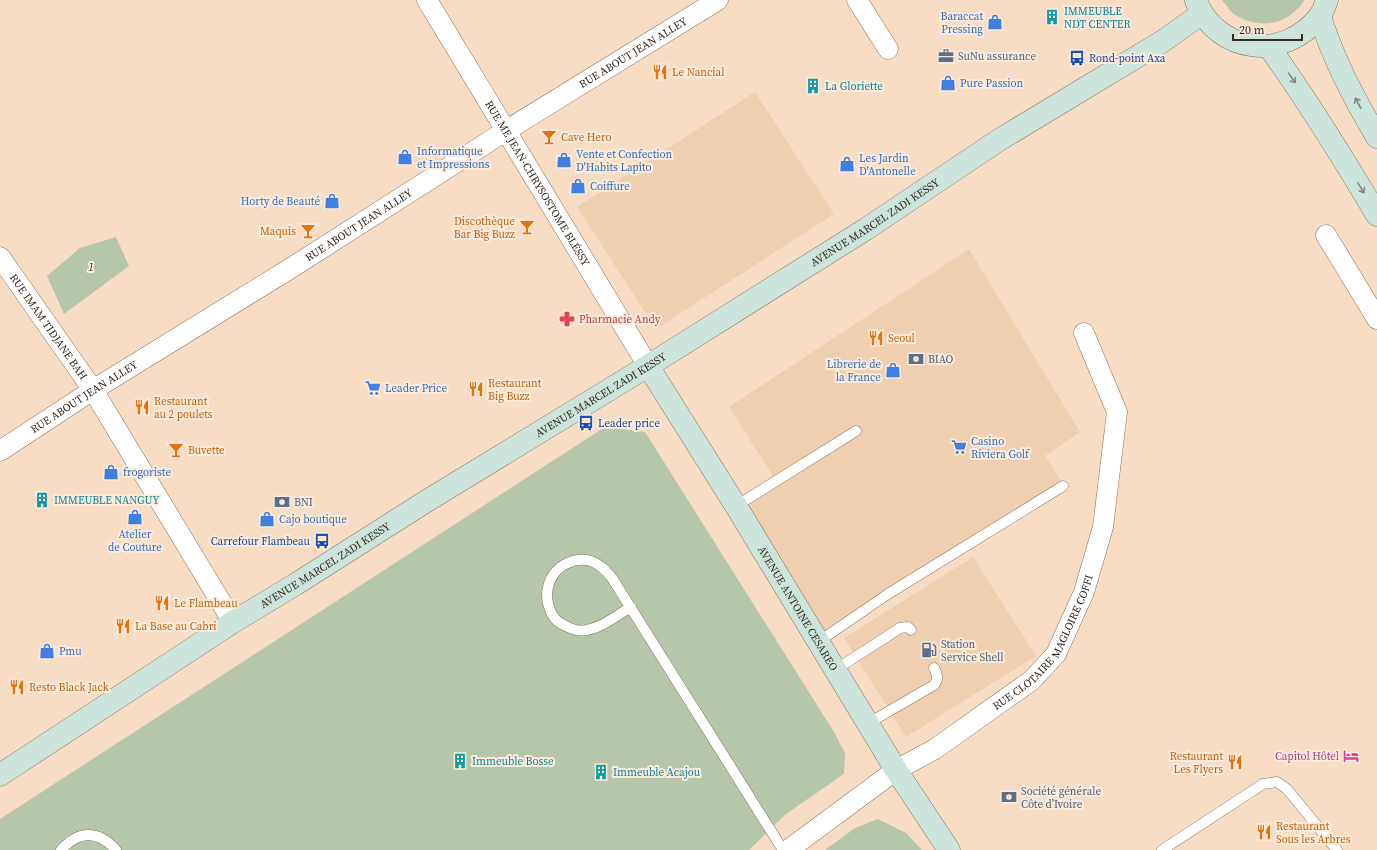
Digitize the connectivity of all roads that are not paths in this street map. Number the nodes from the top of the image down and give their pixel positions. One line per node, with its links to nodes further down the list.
1 (427, 0): 8 (street, RUE ME JEAN-CHRYSOSTOME BLÉSSY)
2 (718, 0): 8 (street, RUE ABOUT JEAN ALLEY)
3 (857, 0): 7 (street)
4 (1199, 7): 6 (street); 15 (street, AVENUE MARCEL ZADI KESSY)
5 (1324, 8): 6 (street); 9 (street, one-way to 5)
6 (1269, 47): 10 (street, one-way to 10)
7 (888, 49)
8 (507, 130): 15 (street, RUE ME JEAN-CHRYSOSTOME BLÉSSY); 16 (street, RUE ABOUT JEAN ALLEY)
9 (1377, 137)
10 (1377, 215)
11 (1326, 235): 13 (street)
12 (0, 257): 16 (street, RUE IMAM TIDJANE BAH)
13 (1377, 319)
14 (1084, 333): 28 (street, RUE CLOTAIRE MAGLOIRE COFFI)
15 (648, 366): 20 (street, AVENUE ANTOINE CESAREO); 22 (street, AVENUE MARCEL ZADI KESSY)
16 (93, 390): 18 (street, RUE ABOUT JEAN ALLEY); 22 (street, RUE IMAM TIDJANE BAH)
17 (856, 431): 20 (lane)
18 (0, 451)
19 (1063, 486): 24 (lane)
20 (736, 506): 24 (street, AVENUE ANTOINE CESAREO)
21 (631, 607): 21 (lane); 32 (lane)
22 (232, 622): 29 (street, AVENUE MARCEL ZADI KESSY)
23 (911, 630): 26 (lane)
24 (818, 642): 26 (street, AVENUE ANTOINE CESAREO)
25 (934, 668): 27 (lane)
26 (835, 670): 27 (street, AVENUE ANTOINE CESAREO)
27 (868, 724): 28 (street, AVENUE ANTOINE CESAREO)
28 (896, 770): 33 (street, RUE CLOTAIRE MAGLOIRE COFFI); 34 (street, AVENUE ANTOINE CESAREO)
29 (0, 775)
30 (61, 850): 31 (lane)
31 (116, 850)
32 (783, 850)
33 (788, 850)
34 (950, 850)
35 (1162, 850): 36 (lane)
36 (1337, 850)

